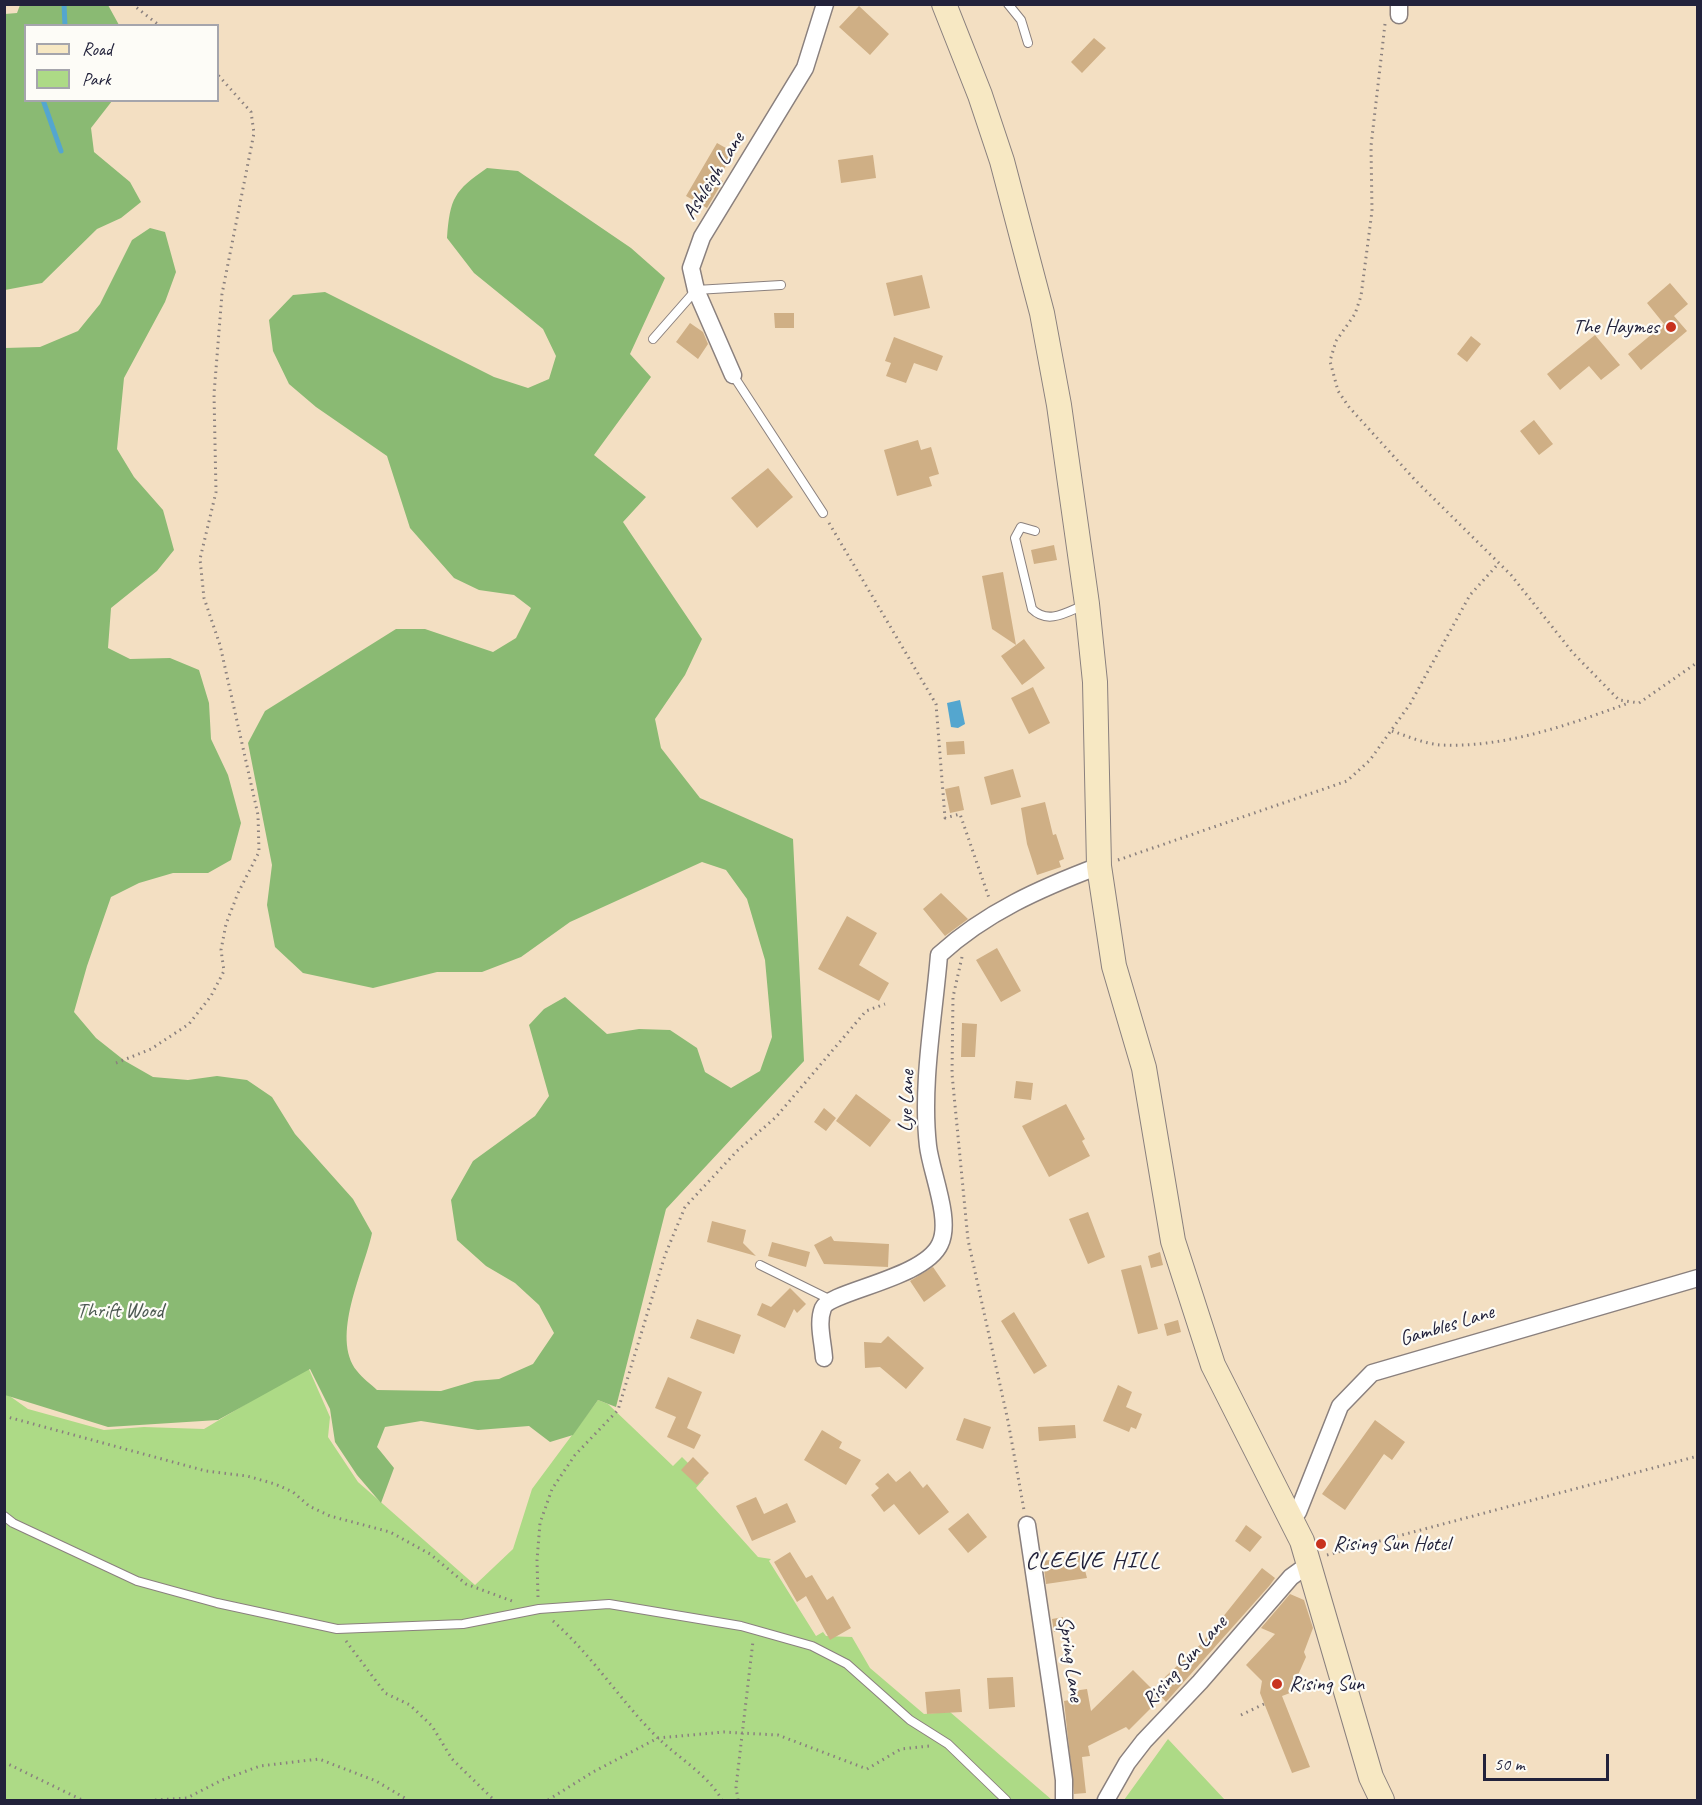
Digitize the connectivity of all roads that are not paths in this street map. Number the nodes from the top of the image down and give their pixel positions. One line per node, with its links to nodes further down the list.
1 (825, 4): 6 (street, Ashleigh Lane)
2 (944, 4): 11 (main road)
3 (1008, 4): 4 (lane)
4 (1028, 43)
5 (781, 285): 6 (lane)
6 (696, 291): 7 (lane); 8 (street, Ashleigh Lane)
7 (654, 339)
8 (733, 375): 9 (lane)
9 (823, 513)
10 (1035, 531): 11 (lane)
11 (1087, 604): 12 (main road)
12 (1099, 866): 15 (street, Lye Lane); 18 (main road)
13 (760, 1265): 15 (lane)
14 (1698, 1278): 18 (street, Gambles Lane)
15 (829, 1299): 16 (street)
16 (824, 1358)
17 (4, 1516): 21 (lane)
18 (1291, 1516): 20 (main road)
19 (1027, 1525): 22 (street, Spring Lane)
20 (1309, 1564): 23 (street, Rising Sun Lane); 24 (main road)
21 (1006, 1800)
22 (1064, 1800)
23 (1106, 1800)
24 (1382, 1800)

